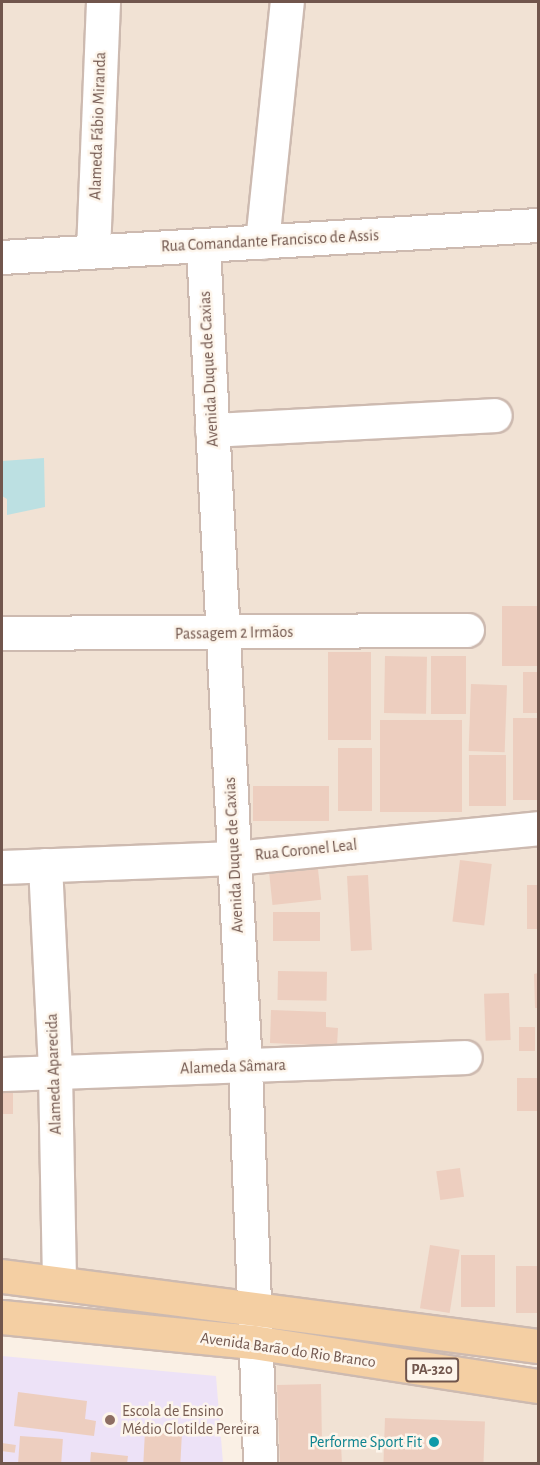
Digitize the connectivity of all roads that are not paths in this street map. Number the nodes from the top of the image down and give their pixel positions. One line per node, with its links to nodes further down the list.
1 (103, 2): 6 (street, Alameda Fábio Miranda)
2 (287, 2): 4 (street)
3 (538, 225): 4 (street, Rua Comandante Francisco de Assis)
4 (262, 242): 5 (street, Rua Comandante Francisco de Assis)
5 (203, 246): 6 (street, Rua Comandante Francisco de Assis); 9 (street, Avenida Duque de Caxias)
6 (93, 251): 7 (street, Rua Comandante Francisco de Assis)
7 (2, 257)
8 (495, 415): 9 (street)
9 (212, 430): 12 (street, Avenida Duque de Caxias)
10 (467, 630): 12 (street, Passagem 2 Irmãos)
11 (2, 633): 12 (street, Passagem 2 Irmãos)
12 (222, 634): 14 (street, Avenida Duque de Caxias)
13 (538, 828): 14 (street, Rua Coronel Leal)
14 (234, 858): 15 (street, Rua Coronel Leal); 18 (street, Avenida Duque de Caxias)
15 (45, 865): 16 (street, Rua Coronel Leal); 19 (street, Alameda Aparecida)
16 (2, 867)
17 (465, 1057): 18 (street, Alameda Sâmara)
18 (245, 1068): 19 (street, Alameda Sâmara); 23 (street, Avenida Duque de Caxias)
19 (56, 1072): 20 (street, Alameda Sâmara); 22 (street, Alameda Aparecida)
20 (2, 1074)
21 (2, 1276): 22 (main road, PA-320)
22 (59, 1283): 23 (main road, PA-320)
23 (252, 1309): 25 (street, Avenida Duque de Caxias); 26 (main road, PA-320)
24 (2, 1317): 25 (main road, Avenida Barão do Rio Branco / PA-320)
25 (254, 1342): 27 (main road, Avenida Barão do Rio Branco / PA-320); 28 (street, Avenida Duque de Caxias)
26 (538, 1346)
27 (538, 1386)
28 (260, 1464)

